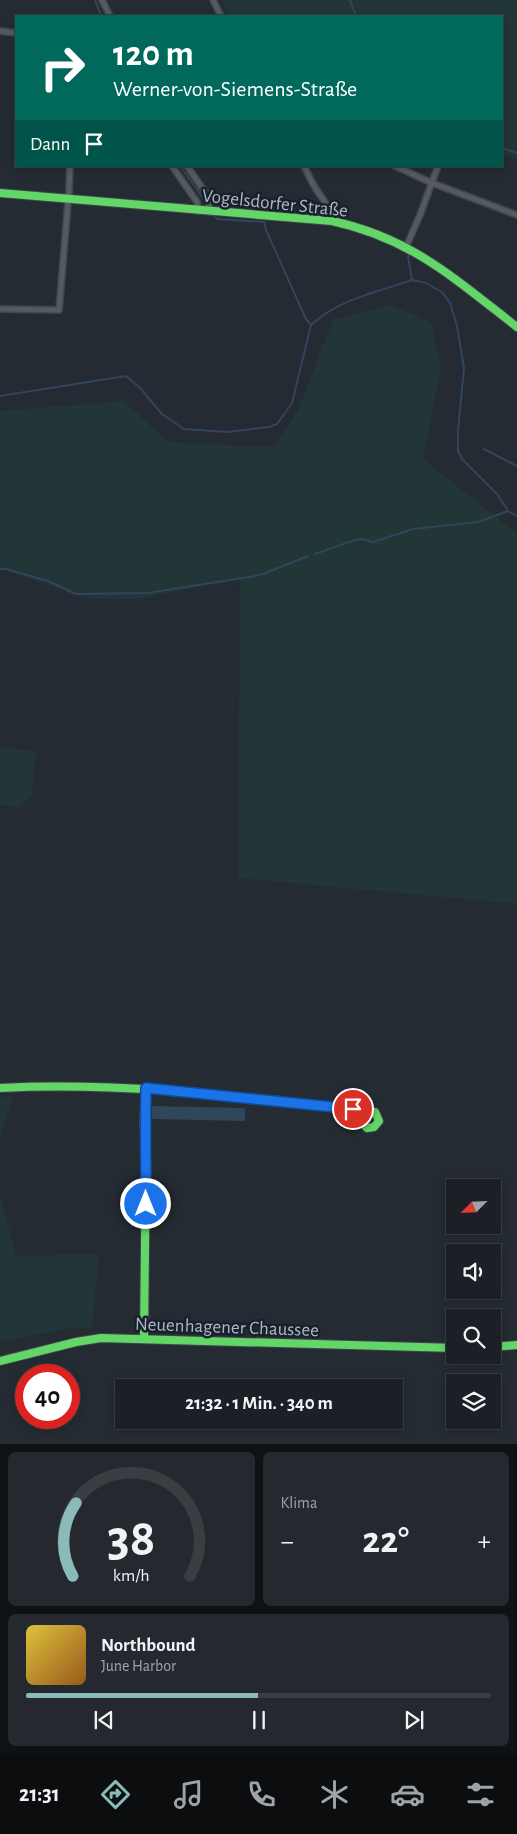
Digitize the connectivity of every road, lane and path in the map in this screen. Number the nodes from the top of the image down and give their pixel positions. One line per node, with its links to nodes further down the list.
1 (102, 0): 3 (street)
2 (213, 0): 4 (street)
3 (110, 15)
4 (220, 15)
5 (0, 31): 6 (street)
6 (15, 33)
7 (70, 167): 15 (street)
8 (173, 167): 16 (street)
9 (188, 167): 17 (street)
10 (304, 167): 19 (street)
11 (397, 167): 13 (street)
12 (438, 167): 13 (street)
13 (432, 183): 18 (street); 20 (street)
14 (0, 193): 15 (street, Vogelsdorfer Straße)
15 (69, 199): 16 (street, Vogelsdorfer Straße); 21 (street)
16 (198, 211): 17 (street, Vogelsdorfer Straße)
17 (210, 212): 19 (street, Vogelsdorfer Straße)
18 (517, 215)
19 (332, 222): 20 (street, Vogelsdorfer Straße)
20 (406, 246): 22 (street, Vogelsdorfer Straße)
21 (0, 309)
22 (517, 328)
23 (0, 1088): 24 (street)
24 (146, 1088): 25 (street); 26 (street)
25 (353, 1109)
26 (144, 1339): 29 (street, Neuenhagener Chaussee); 30 (street, Neuenhagener Chaussee)
27 (517, 1345): 28 (street)
28 (501, 1346)
29 (446, 1348)
30 (0, 1362)

